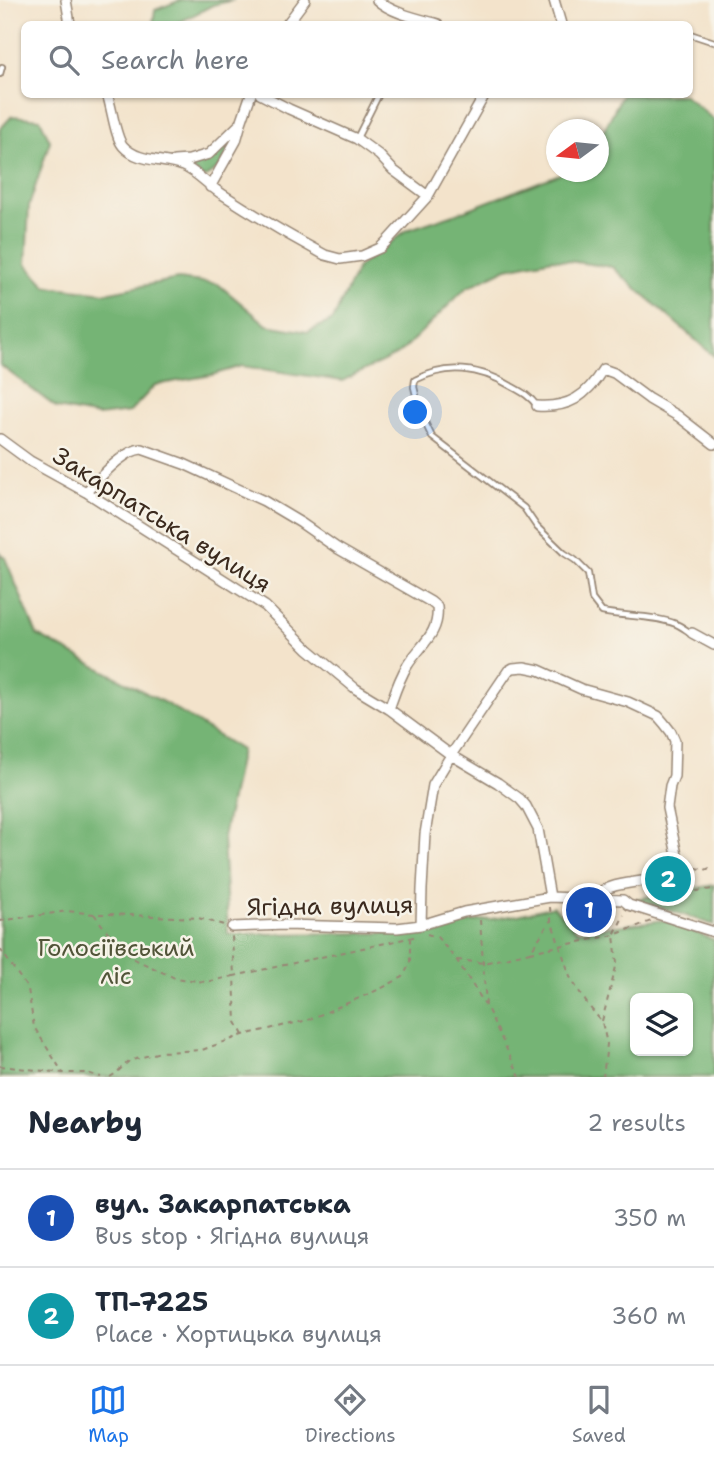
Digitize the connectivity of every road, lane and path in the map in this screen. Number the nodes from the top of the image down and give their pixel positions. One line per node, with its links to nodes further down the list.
1 (66, 0): 5 (street)
2 (306, 0): 6 (street)
3 (377, 0): 7 (street)
4 (554, 0): 8 (street)
5 (70, 21)
6 (289, 21)
7 (428, 21)
8 (560, 21)
9 (693, 35): 10 (lane)
10 (714, 42)
11 (2, 67): 12 (lane)
12 (0, 74)
13 (109, 98): 20 (street)
14 (250, 98): 18 (street)
15 (269, 98): 19 (street)
16 (377, 98): 19 (lane)
17 (483, 98): 22 (street)
18 (241, 123): 20 (street); 21 (street)
19 (357, 139): 22 (street)
20 (169, 162): 21 (street)
21 (210, 187): 22 (street)
22 (428, 196)
23 (537, 407): 25 (street); 27 (lane)
24 (0, 439): 26 (street, Закарпатська вулиця)
25 (714, 444)
26 (86, 492): 29 (street, Закарпатська вулиця); 29 (street)
27 (692, 633): 28 (street)
28 (714, 645)
29 (390, 709): 30 (street, Закарпатська вулиця)
30 (451, 755): 33 (street); 35 (street, Закарпатська вулиця); 43 (street)
31 (689, 866): 32 (path)
32 (714, 866)
33 (671, 874): 34 (path); 36 (street)
34 (714, 889)
35 (550, 897): 36 (street, Ягідна вулиця); 38 (street, Ягідна вулиця); 41 (path)
36 (591, 899): 37 (street, Ягідна вулиця)
37 (629, 905): 40 (street, Ягідна вулиця); 46 (path)
38 (484, 909): 43 (street, Ягідна вулиця); 52 (path)
39 (94, 915): 42 (path); 44 (path); 53 (path)
40 (664, 916): 45 (street, Ягідна вулиця); 46 (path)
41 (551, 920): 48 (path); 50 (path)
42 (0, 921)
43 (421, 925): 44 (street, Ягідна вулиця)
44 (232, 927): 53 (path)
45 (714, 932)
46 (614, 935): 48 (path); 55 (path)
47 (410, 938): 51 (path); 53 (path); 56 (path)
48 (560, 946): 50 (path); 55 (path)
49 (0, 949): 58 (path)
50 (530, 952): 52 (path)
51 (456, 960): 52 (path); 54 (path)
52 (484, 963): 54 (path)
53 (234, 976): 56 (path)
54 (486, 1006): 61 (path)
55 (602, 1021): 62 (path)
56 (243, 1035): 60 (path)
57 (0, 1066): 58 (path)
58 (63, 1073): 59 (path)
59 (101, 1077)
60 (110, 1077)
61 (520, 1077)
62 (603, 1077)

